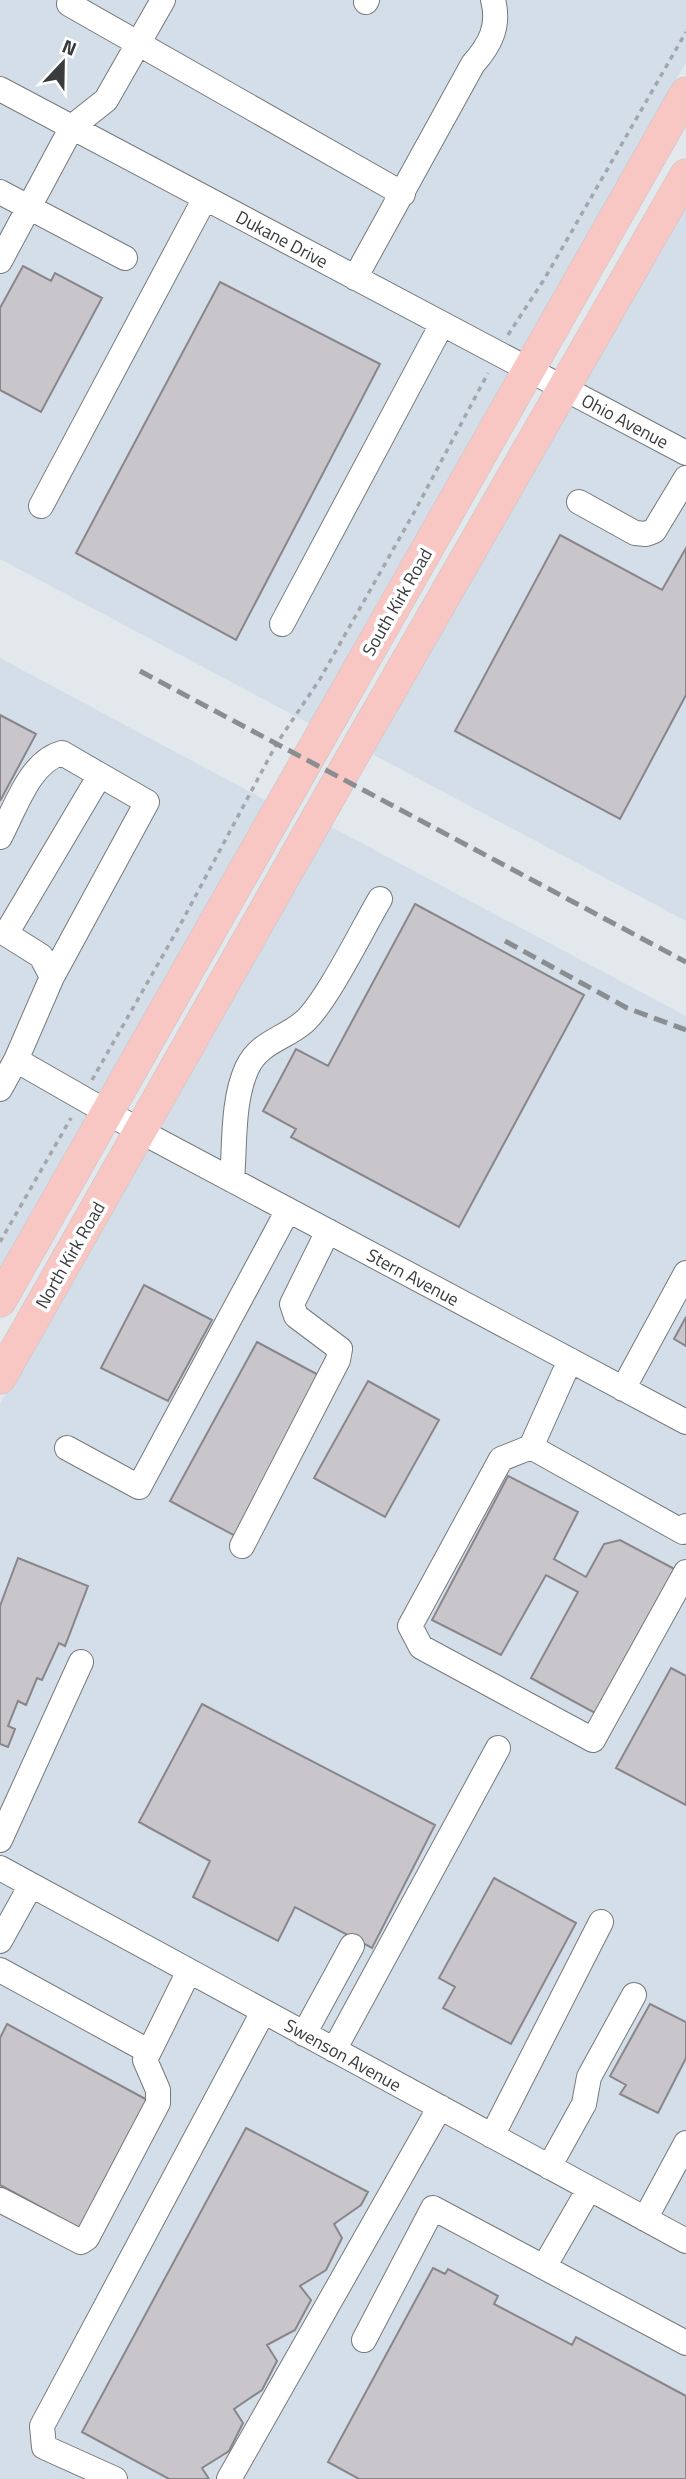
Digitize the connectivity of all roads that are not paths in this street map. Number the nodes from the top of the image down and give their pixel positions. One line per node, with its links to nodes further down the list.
1 (71, 0): 4 (street)
2 (163, 0): 4 (street)
3 (493, 0): 10 (street)
4 (138, 45): 7 (street); 10 (street)
5 (0, 89): 7 (street, Dukane Drive)
6 (686, 93): 17 (main road, South Kirk Road)
7 (72, 127): 11 (street, Dukane Drive); 12 (street)
8 (686, 176): 18 (main road)
9 (0, 192): 12 (street)
10 (403, 194): 15 (street)
11 (205, 198): 15 (street, Dukane Drive); 22 (street)
12 (29, 207): 13 (street); 14 (street)
13 (125, 258)
14 (0, 261)
15 (355, 278): 16 (street, Dukane Drive)
16 (442, 324): 17 (street, Dukane Drive); 23 (street)
17 (529, 369): 18 (street, Dukane Drive); 31 (main road, South Kirk Road)
18 (564, 388): 19 (street, Ohio Avenue); 32 (main road)
19 (686, 453)
20 (686, 478): 21 (street)
21 (579, 502)
22 (41, 506)
23 (282, 624)
24 (100, 775): 25 (street); 27 (street); 28 (street)
25 (0, 837)
26 (380, 899): 33 (street)
27 (2, 936): 28 (street)
28 (52, 977): 29 (street)
29 (16, 1060): 30 (street); 31 (street, Stern Avenue)
30 (0, 1089)
31 (94, 1105): 32 (street, Stern Avenue); 37 (main road)
32 (140, 1132): 33 (street, Stern Avenue); 39 (main road, North Kirk Road)
33 (232, 1180): 34 (street, Stern Avenue)
34 (288, 1210): 35 (street, Stern Avenue); 43 (street)
35 (328, 1231): 38 (street, Stern Avenue); 45 (street)
36 (686, 1273): 40 (street)
37 (0, 1300)
38 (570, 1360): 40 (street, Stern Avenue); 42 (street)
39 (0, 1378)
40 (624, 1389): 41 (street, Stern Avenue)
41 (686, 1422)
42 (531, 1447): 44 (street); 46 (street)
43 (66, 1448)
44 (685, 1537)
45 (242, 1546)
46 (686, 1572)
47 (81, 1662): 49 (street)
48 (498, 1748): 60 (street)
49 (0, 1840)
50 (0, 1868): 51 (street, Swenson Avenue)
51 (31, 1885): 53 (street); 56 (street, Swenson Avenue)
52 (601, 1922): 63 (street)
53 (0, 1941)
54 (352, 1946): 59 (street)
55 (0, 1969): 61 (street)
56 (189, 1971): 58 (street, Swenson Avenue); 61 (street)
57 (634, 1995): 65 (street)
58 (263, 2011): 59 (street, Swenson Avenue); 73 (street)
59 (304, 2034): 60 (street, Swenson Avenue)
60 (334, 2050): 62 (street, Swenson Avenue)
61 (148, 2051): 67 (street)
62 (440, 2107): 63 (street, Swenson Avenue); 74 (street)
63 (492, 2136): 65 (street, Swenson Avenue)
64 (686, 2143): 68 (street)
65 (549, 2167): 66 (street, Swenson Avenue)
66 (589, 2189): 68 (street, Swenson Avenue); 70 (street)
67 (0, 2200)
68 (645, 2219): 69 (street, Swenson Avenue)
69 (686, 2241)
70 (544, 2267): 71 (street); 72 (street)
71 (364, 2340)
72 (686, 2343)
73 (116, 2479)
74 (229, 2479)

